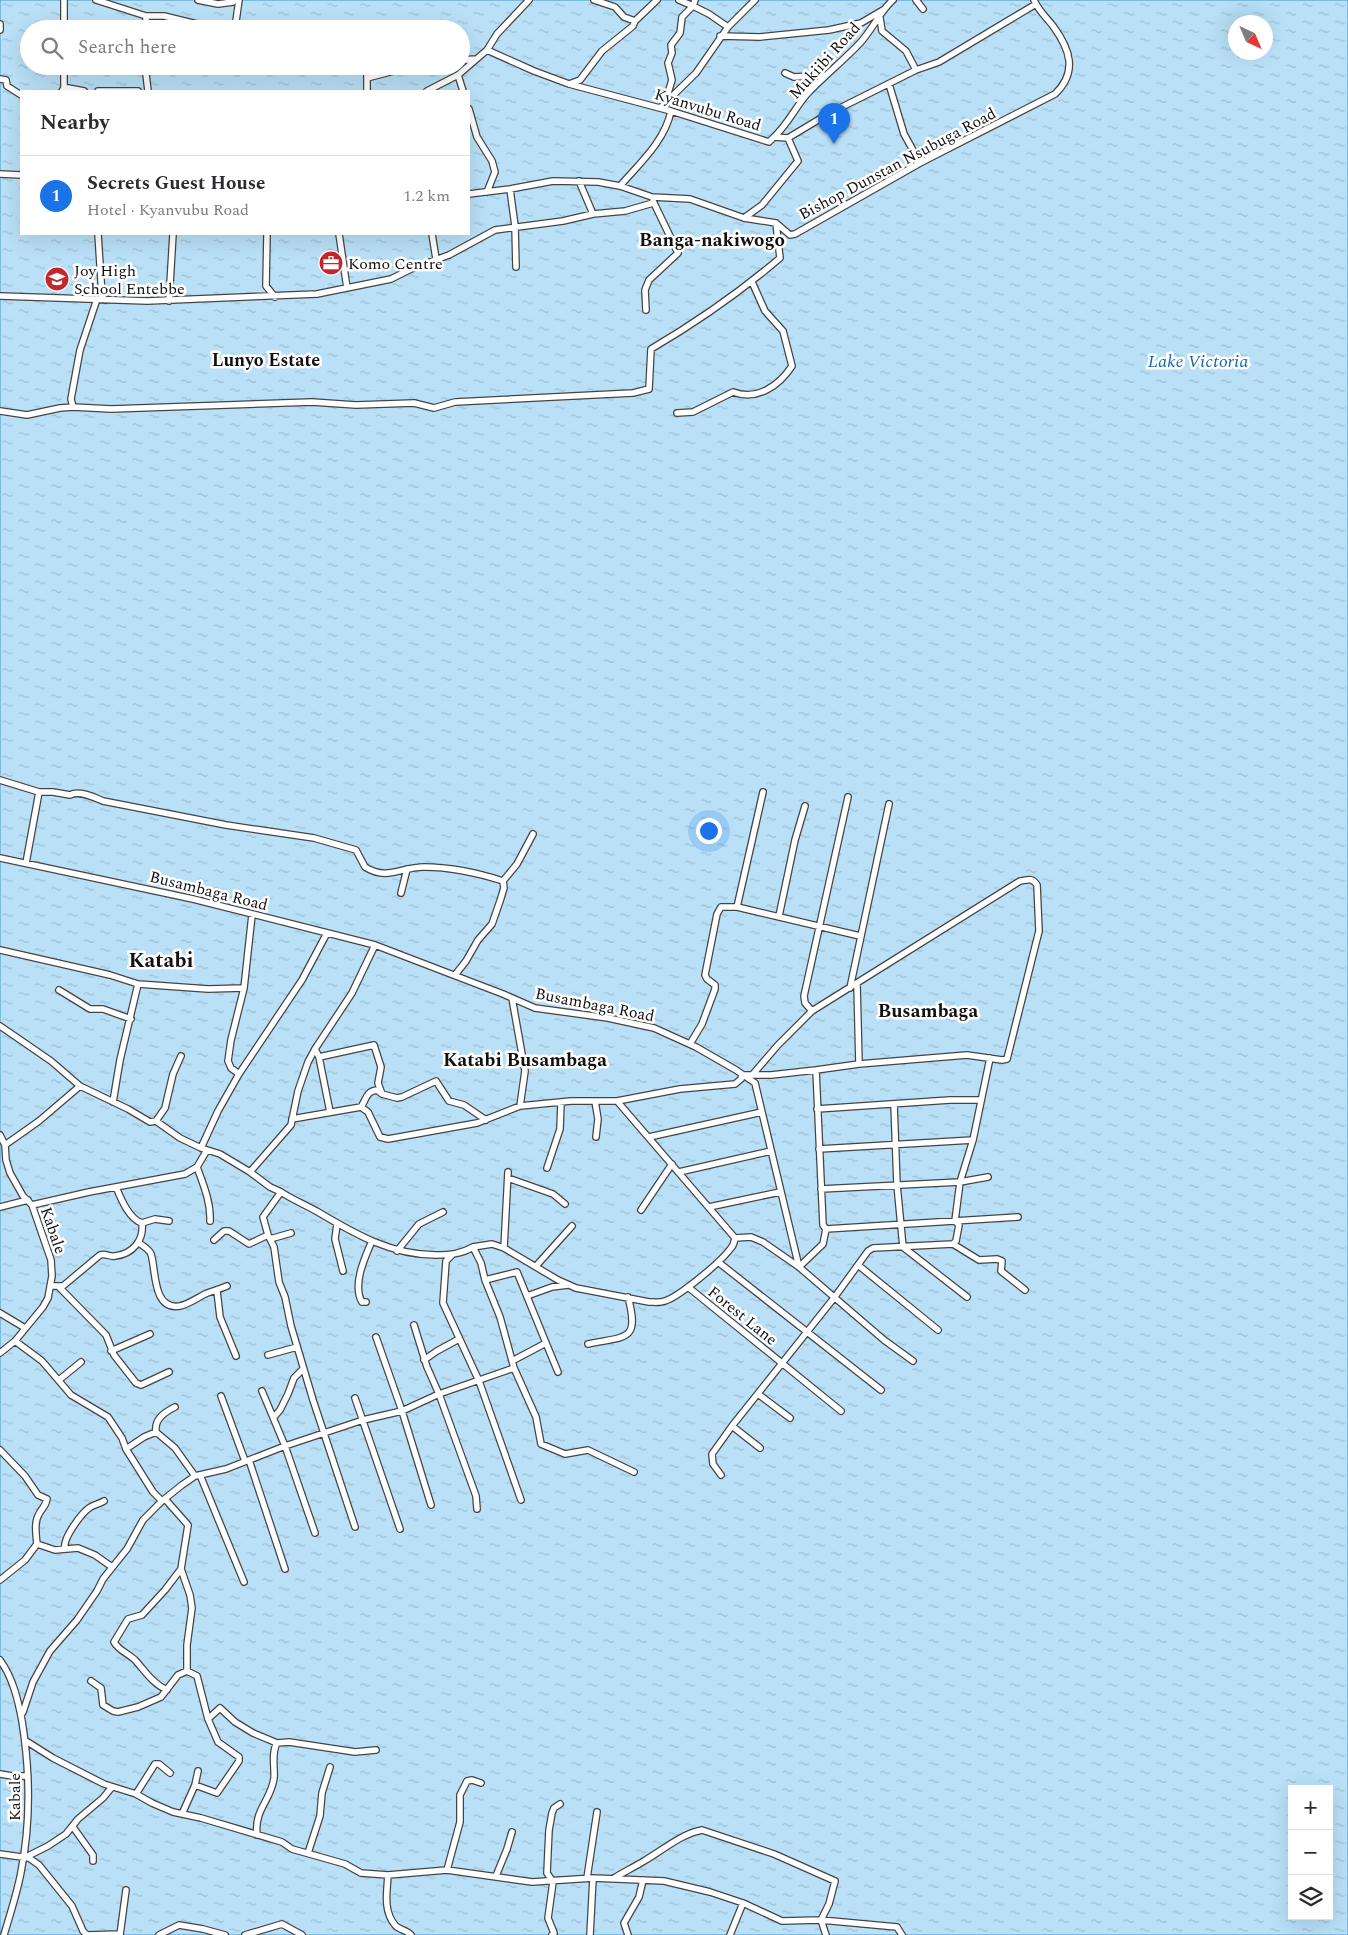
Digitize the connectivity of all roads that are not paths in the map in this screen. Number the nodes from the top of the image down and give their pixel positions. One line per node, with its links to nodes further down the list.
1 (64, 0): 19 (street)
2 (96, 0): 17 (street)
3 (198, 0): 4 (street)
4 (234, 0)
5 (239, 0): 22 (street)
6 (529, 0): 28 (street)
7 (594, 0): 23 (street)
8 (656, 0): 23 (street)
9 (679, 0): 14 (street)
10 (755, 0): 25 (street)
11 (893, 0): 15 (street, Mukiibi Road)
12 (916, 0): 16 (street)
13 (1035, 2): 32 (street); 56 (street, Bishop Dunstan Nsubuga Road)
14 (694, 3): 25 (street); 50 (street)
15 (885, 9): 18 (street, Mukiibi Road); 27 (street)
16 (923, 9)
17 (146, 16): 20 (street); 21 (street)
18 (880, 18): 32 (street); 38 (street, Mukiibi Road)
19 (64, 20)
20 (146, 20)
21 (180, 20)
22 (236, 20)
23 (635, 21): 41 (street)
24 (0, 24): 26 (street)
25 (728, 27): 27 (street)
26 (0, 30)
27 (720, 36): 50 (street)
28 (487, 50): 30 (street); 41 (street, Kyanvubu Road)
29 (470, 59): 30 (street)
30 (476, 59): 31 (street)
31 (470, 64)
32 (916, 70): 42 (street)
33 (785, 73): 38 (street)
34 (64, 75): 43 (street)
35 (146, 75): 45 (street)
36 (379, 75): 39 (street)
37 (458, 75): 47 (street); 48 (street)
38 (826, 75): 54 (street, Mukiibi Road)
39 (367, 78): 46 (street)
40 (0, 79): 49 (street)
41 (569, 84): 51 (street, Kyanvubu Road)
42 (889, 84): 55 (street); 56 (street)
43 (63, 90): 44 (street)
44 (79, 90)
45 (148, 90)
46 (367, 90)
47 (429, 90)
48 (464, 90)
49 (20, 95)
50 (668, 102): 51 (street)
51 (660, 108): 52 (street, Kyanvubu Road)
52 (671, 111): 54 (street, Kyanvubu Road); 60 (street)
53 (470, 112): 62 (street)
54 (774, 137): 55 (street, Kyanvubu Road)
55 (788, 138): 66 (street)
56 (920, 163): 67 (street, Bishop Dunstan Nsubuga Road)
57 (0, 174): 58 (street)
58 (20, 175)
59 (580, 181): 60 (street, Bishop Dunstan Nsubuga Road); 61 (street, Bishop Dunstan Nsubuga Road); 65 (street)
60 (620, 186): 64 (street, Bishop Dunstan Nsubuga Road)
61 (510, 189): 62 (street, Bishop Dunstan Nsubuga Road); 68 (street)
62 (487, 192): 63 (street, Bishop Dunstan Nsubuga Road)
63 (470, 194)
64 (653, 200): 65 (street); 66 (street, Bishop Dunstan Nsubuga Road); 83 (street)
65 (593, 214): 68 (street)
66 (744, 218): 67 (street, Bishop Dunstan Nsubuga Road)
67 (776, 223): 76 (street)
68 (515, 226): 74 (street); 75 (street)
69 (98, 235): 81 (street)
70 (173, 235): 82 (street)
71 (267, 235): 79 (street)
72 (339, 235): 77 (street)
73 (432, 235): 74 (street)
74 (436, 259): 77 (street)
75 (516, 267)
76 (752, 282): 84 (street); 86 (street)
77 (347, 288): 79 (street)
78 (0, 296): 80 (street)
79 (275, 297): 82 (street)
80 (97, 299): 81 (street); 84 (street)
81 (105, 300): 82 (street)
82 (169, 301)
83 (646, 310)
84 (73, 407): 85 (street)
85 (0, 411)
86 (677, 413)
87 (0, 780): 88 (street)
88 (39, 792): 95 (street); 96 (street)
89 (763, 792): 99 (street)
90 (848, 797): 102 (street)
91 (889, 804): 104 (street)
92 (805, 806): 101 (street)
93 (533, 834): 97 (street)
94 (0, 858): 95 (street, Busambaga Road)
95 (26, 863): 100 (street, Busambaga Road)
96 (407, 869): 97 (street); 98 (street)
97 (504, 881): 107 (street)
98 (401, 893)
99 (738, 907): 101 (street); 117 (street)
100 (252, 915): 103 (street, Busambaga Road); 110 (street)
101 (779, 916): 102 (street)
102 (819, 926): 104 (street); 114 (street)
103 (327, 933): 105 (street, Busambaga Road); 124 (street)
104 (860, 936): 111 (street)
105 (375, 945): 107 (street, Busambaga Road); 118 (street)
106 (0, 950): 108 (street)
107 (455, 975): 113 (street, Busambaga Road)
108 (138, 984): 110 (street); 115 (street)
109 (857, 984): 111 (street); 121 (street); 122 (street)
110 (244, 988): 124 (street)
111 (850, 988): 114 (street)
112 (59, 990): 115 (street)
113 (512, 998): 117 (street, Busambaga Road); 135 (street)
114 (812, 1010): 125 (street)
115 (131, 1019): 132 (street)
116 (0, 1026): 127 (street)
117 (690, 1044): 126 (street, Busambaga Road)
118 (315, 1049): 120 (street); 140 (street)
119 (181, 1056): 142 (street)
120 (319, 1057): 128 (street); 138 (street)
121 (990, 1058): 122 (street); 129 (street)
122 (860, 1064): 123 (street)
123 (816, 1070): 125 (street); 137 (street)
124 (239, 1074): 149 (street)
125 (753, 1074): 126 (street)
126 (742, 1075): 131 (street); 139 (street, Busambaga Road)
127 (80, 1086): 132 (street); 148 (street)
128 (382, 1094): 136 (street); 141 (street)
129 (980, 1100): 134 (street); 146 (street)
130 (594, 1101): 131 (street); 133 (street); 144 (street)
131 (616, 1101): 145 (street)
132 (114, 1102): 142 (street)
133 (561, 1102): 135 (street); 154 (street)
134 (894, 1104): 137 (street); 147 (street)
135 (520, 1106): 141 (street)
136 (361, 1107): 138 (street); 141 (street)
137 (817, 1108): 150 (street)
138 (330, 1112): 140 (street)
139 (762, 1112): 145 (street); 151 (street, Busambaga Road)
140 (292, 1119): 155 (street)
141 (486, 1120)
142 (156, 1121): 149 (street)
143 (0, 1135): 148 (street, Kabale)
144 (596, 1137)
145 (649, 1137): 152 (street)
146 (973, 1140): 147 (street); 158 (street)
147 (897, 1144): 150 (street); 159 (street)
148 (5, 1145): 164 (street, Kabale)
149 (204, 1149): 153 (street); 155 (street)
150 (819, 1149): 161 (street)
151 (772, 1151): 156 (street); 163 (street, Busambaga Road)
152 (672, 1164): 156 (street); 168 (street)
153 (197, 1167): 160 (street); 172 (street)
154 (547, 1168)
155 (250, 1172): 162 (street)
156 (679, 1172): 167 (street)
157 (988, 1177): 158 (street)
158 (960, 1182): 159 (street); 173 (street)
159 (897, 1186): 161 (street); 176 (street)
160 (116, 1187): 164 (street); 174 (street)
161 (821, 1190): 178 (street)
162 (281, 1192): 175 (street); 180 (street)
163 (780, 1192): 167 (street); 194 (street, Busambaga Road)
164 (30, 1202): 166 (street); 198 (street, Kabale)
165 (565, 1204): 188 (street)
166 (0, 1207)
167 (710, 1207): 181 (street)
168 (641, 1210)
169 (443, 1212): 189 (street)
170 (1018, 1217): 173 (street)
171 (169, 1221): 174 (street)
172 (210, 1221)
173 (955, 1222): 176 (street); 185 (street)
174 (142, 1223): 184 (street)
175 (337, 1224): 183 (street); 195 (street)
176 (900, 1225): 178 (street); 187 (street)
177 (572, 1226): 193 (street)
178 (826, 1229): 194 (street)
179 (291, 1233): 180 (street)
180 (269, 1237): 182 (street); 220 (street)
181 (735, 1238): 191 (street); 194 (street)
182 (214, 1240)
183 (372, 1241): 189 (street); 208 (street)
184 (139, 1243): 200 (street); 203 (street)
185 (953, 1244): 187 (street); 202 (street)
186 (473, 1247): 188 (street); 190 (street); 196 (street)
187 (903, 1247): 192 (street); 206 (street)
188 (504, 1248): 193 (street)
189 (397, 1251): 190 (street)
190 (452, 1255): 216 (street)
191 (718, 1262): 201 (street); 213 (street)
192 (858, 1265): 207 (street); 212 (street)
193 (536, 1266): 197 (street)
194 (799, 1267): 207 (street)
195 (343, 1271)
196 (486, 1280): 204 (street); 226 (street)
197 (568, 1285): 204 (street); 205 (street)
198 (50, 1286): 200 (street); 211 (street, Kabale)
199 (227, 1286): 203 (street)
200 (59, 1287): 221 (street)
201 (688, 1288): 205 (street); 229 (street, Forest Lane)
202 (1025, 1290)
203 (217, 1291): 224 (street)
204 (527, 1296): 218 (street)
205 (628, 1297): 219 (street)
206 (967, 1297)
207 (834, 1298): 213 (street); 227 (street)
208 (366, 1302)
209 (0, 1313): 211 (street)
210 (414, 1325): 225 (street)
211 (26, 1328): 217 (street, Kabale)
212 (938, 1330)
213 (807, 1332): 229 (street); 236 (street)
214 (150, 1334): 221 (street)
215 (376, 1338): 243 (street)
216 (459, 1339): 225 (street); 235 (street)
217 (15, 1341): 222 (street, Kabale); 234 (street)
218 (546, 1342): 226 (street); 233 (street)
219 (588, 1344)
220 (298, 1347): 223 (street); 231 (street)
221 (111, 1351): 232 (street)
222 (0, 1354)
223 (268, 1355)
224 (236, 1356)
225 (424, 1360): 238 (street)
226 (512, 1361): 230 (street)
227 (914, 1361)
228 (81, 1362): 234 (street)
229 (782, 1364): 239 (street); 244 (street, Forest Lane)
230 (514, 1368): 235 (street); 256 (street)
231 (303, 1369): 245 (street); 250 (street)
232 (169, 1372)
233 (558, 1372)
234 (59, 1380): 253 (street)
235 (479, 1381): 238 (street); 260 (street)
236 (881, 1390)
237 (262, 1391): 245 (street)
238 (439, 1394): 243 (street); 263 (street)
239 (758, 1394): 246 (street); 248 (street)
240 (221, 1396): 255 (street)
241 (355, 1398): 247 (street)
242 (175, 1407): 249 (street)
243 (402, 1411): 247 (street); 262 (street)
244 (841, 1411)
245 (274, 1416): 251 (street)
246 (790, 1418)
247 (363, 1420): 250 (street); 265 (street)
248 (732, 1426): 252 (street); 257 (street)
249 (156, 1432): 253 (street); 258 (street)
250 (323, 1434): 251 (street); 264 (street)
251 (285, 1446): 255 (street); 266 (street)
252 (760, 1448)
253 (126, 1449): 259 (street)
254 (0, 1450): 267 (street)
255 (247, 1461): 258 (street); 271 (street)
256 (634, 1472)
257 (721, 1475)
258 (198, 1476): 259 (street); 273 (street)
259 (163, 1500): 269 (street); 270 (street)
260 (521, 1500)
261 (104, 1501): 268 (street)
262 (431, 1505)
263 (478, 1509)
264 (355, 1527)
265 (400, 1530)
266 (315, 1533)
267 (37, 1544): 268 (street); 272 (street)
268 (65, 1549): 269 (street)
269 (112, 1567): 278 (street)
270 (181, 1569): 275 (street); 277 (street)
271 (285, 1570)
272 (0, 1580)
273 (244, 1582)
274 (0, 1660): 278 (street, Kabale)
275 (187, 1671): 277 (street); 279 (street)
276 (91, 1681): 277 (street)
277 (167, 1690)
278 (21, 1714): 280 (street, Kabale)
279 (208, 1719): 281 (street); 289 (street)
280 (26, 1741): 287 (street, Kabale); 290 (street)
281 (277, 1744): 282 (street); 297 (street)
282 (376, 1750)
283 (330, 1767): 298 (street)
284 (198, 1771): 289 (street)
285 (0, 1774): 287 (street)
286 (170, 1774): 291 (street)
287 (28, 1776): 300 (street, Kabale)
288 (481, 1783): 302 (street)
289 (195, 1785): 294 (street)
290 (112, 1787): 291 (street); 295 (street)
291 (136, 1794): 294 (street)
292 (560, 1804): 308 (street)
293 (597, 1812): 305 (street)
294 (182, 1814): 297 (street)
295 (73, 1827): 300 (street); 301 (street)
296 (512, 1832): 304 (street)
297 (258, 1835): 298 (street)
298 (308, 1853): 303 (street)
299 (0, 1854): 300 (street)
300 (23, 1858): 312 (street, Kabale); 313 (street)
301 (94, 1861)
302 (447, 1870): 303 (street); 304 (street)
303 (388, 1875): 319 (street)
304 (496, 1876): 308 (street)
305 (590, 1878): 306 (street); 308 (street); 321 (street)
306 (614, 1878): 307 (street); 311 (street)
307 (643, 1880): 310 (street); 322 (street)
308 (553, 1882): 320 (street)
309 (126, 1890): 313 (street)
310 (743, 1903): 311 (street); 323 (street)
311 (822, 1920): 324 (street); 325 (street)
312 (4, 1934): 314 (street)
313 (120, 1934)
314 (11, 1935)
315 (158, 1935): 316 (street)
316 (225, 1935)
317 (245, 1935): 318 (street)
318 (302, 1935)
319 (411, 1935)
320 (552, 1935)
321 (590, 1935)
322 (628, 1935)
323 (730, 1935)
324 (826, 1935)
325 (902, 1935)

